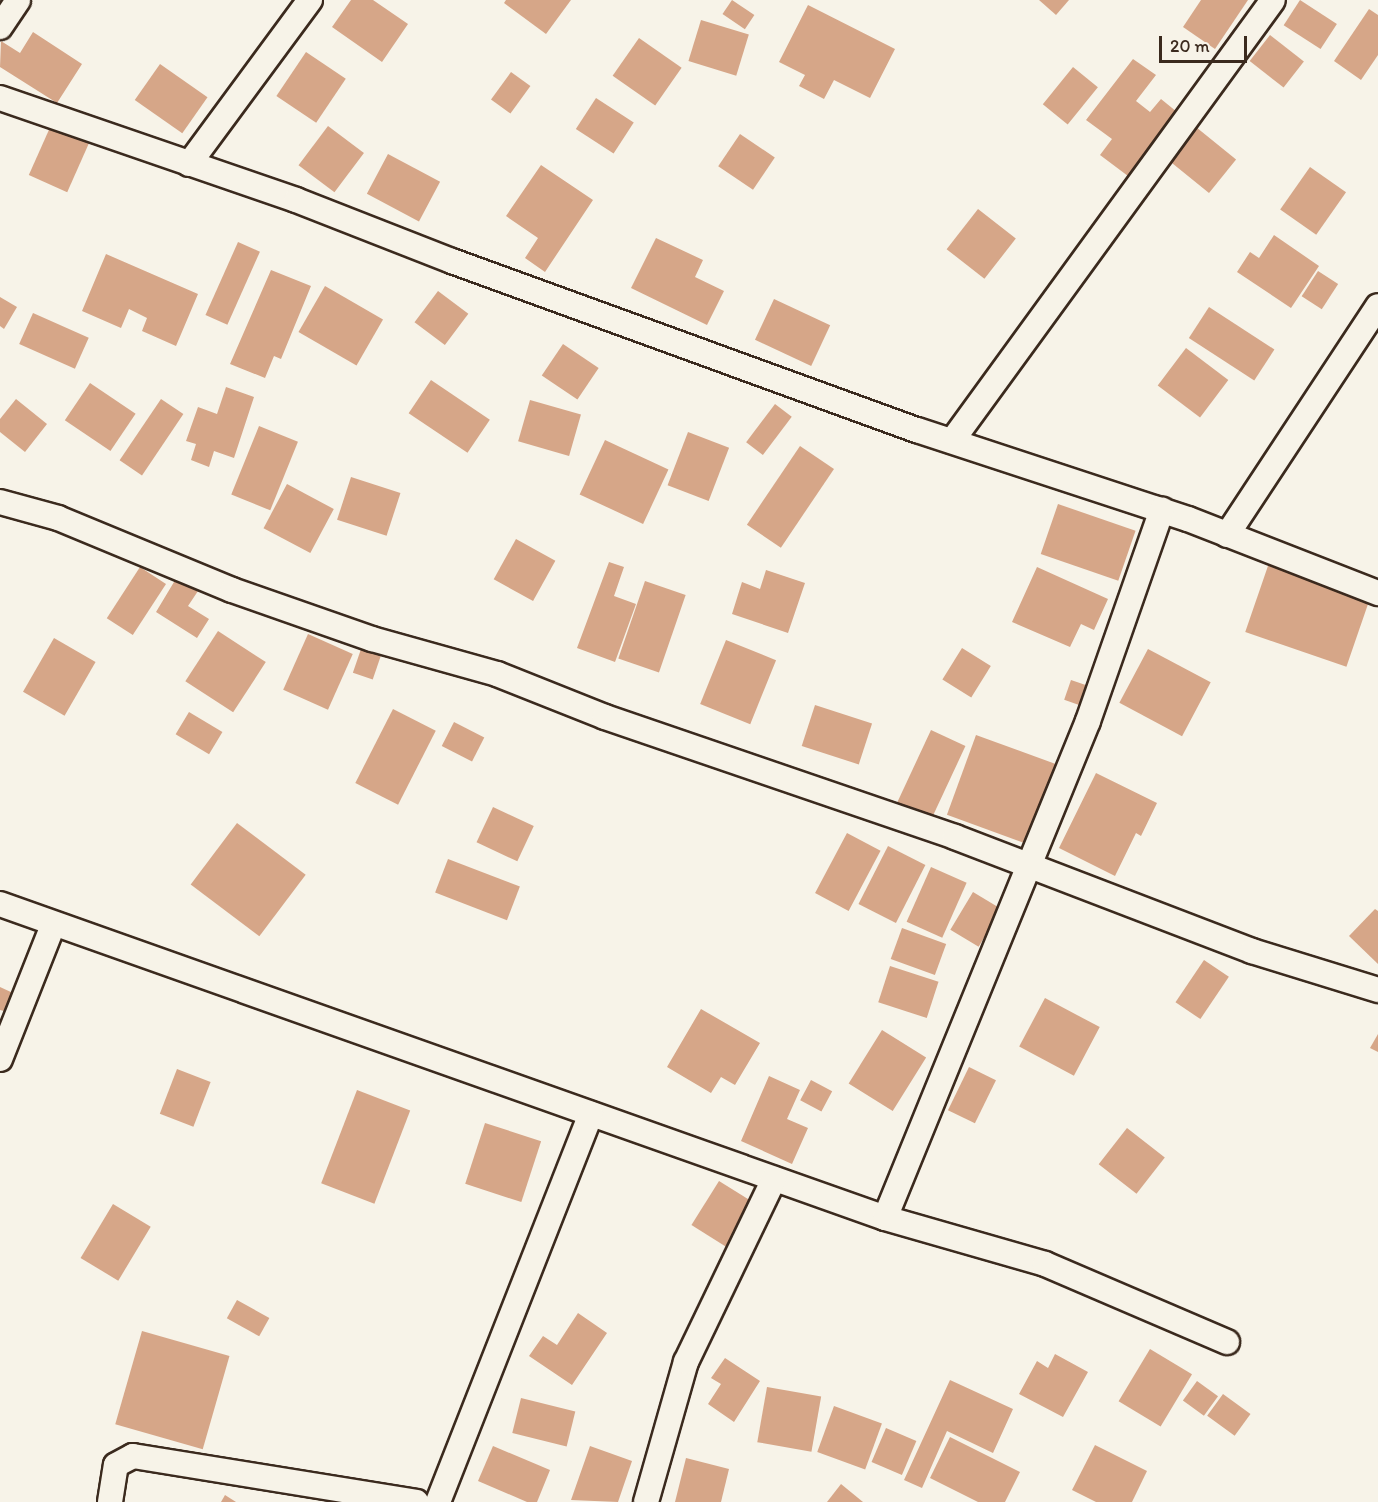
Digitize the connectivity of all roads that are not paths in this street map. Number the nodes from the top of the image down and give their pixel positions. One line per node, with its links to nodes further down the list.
1 (18, 0): 4 (street)
2 (310, 0): 6 (street)
3 (1273, 0): 8 (street)
4 (0, 27)
5 (0, 98): 6 (street)
6 (189, 164): 8 (street)
7 (1378, 306): 11 (street)
8 (952, 441): 10 (street)
9 (0, 502): 13 (street)
10 (1162, 510): 11 (street); 13 (street)
11 (1227, 535): 12 (street)
12 (1378, 592)
13 (1029, 868): 16 (street); 20 (street)
14 (0, 904): 15 (street)
15 (53, 925): 17 (street); 18 (street)
16 (1378, 990)
17 (0, 1059)
18 (591, 1114): 19 (street); 24 (street)
19 (774, 1179): 20 (street); 25 (street)
20 (885, 1218): 21 (street)
21 (1227, 1342)
22 (110, 1502): 23 (street)
23 (416, 1502)
24 (438, 1502)
25 (646, 1502)

